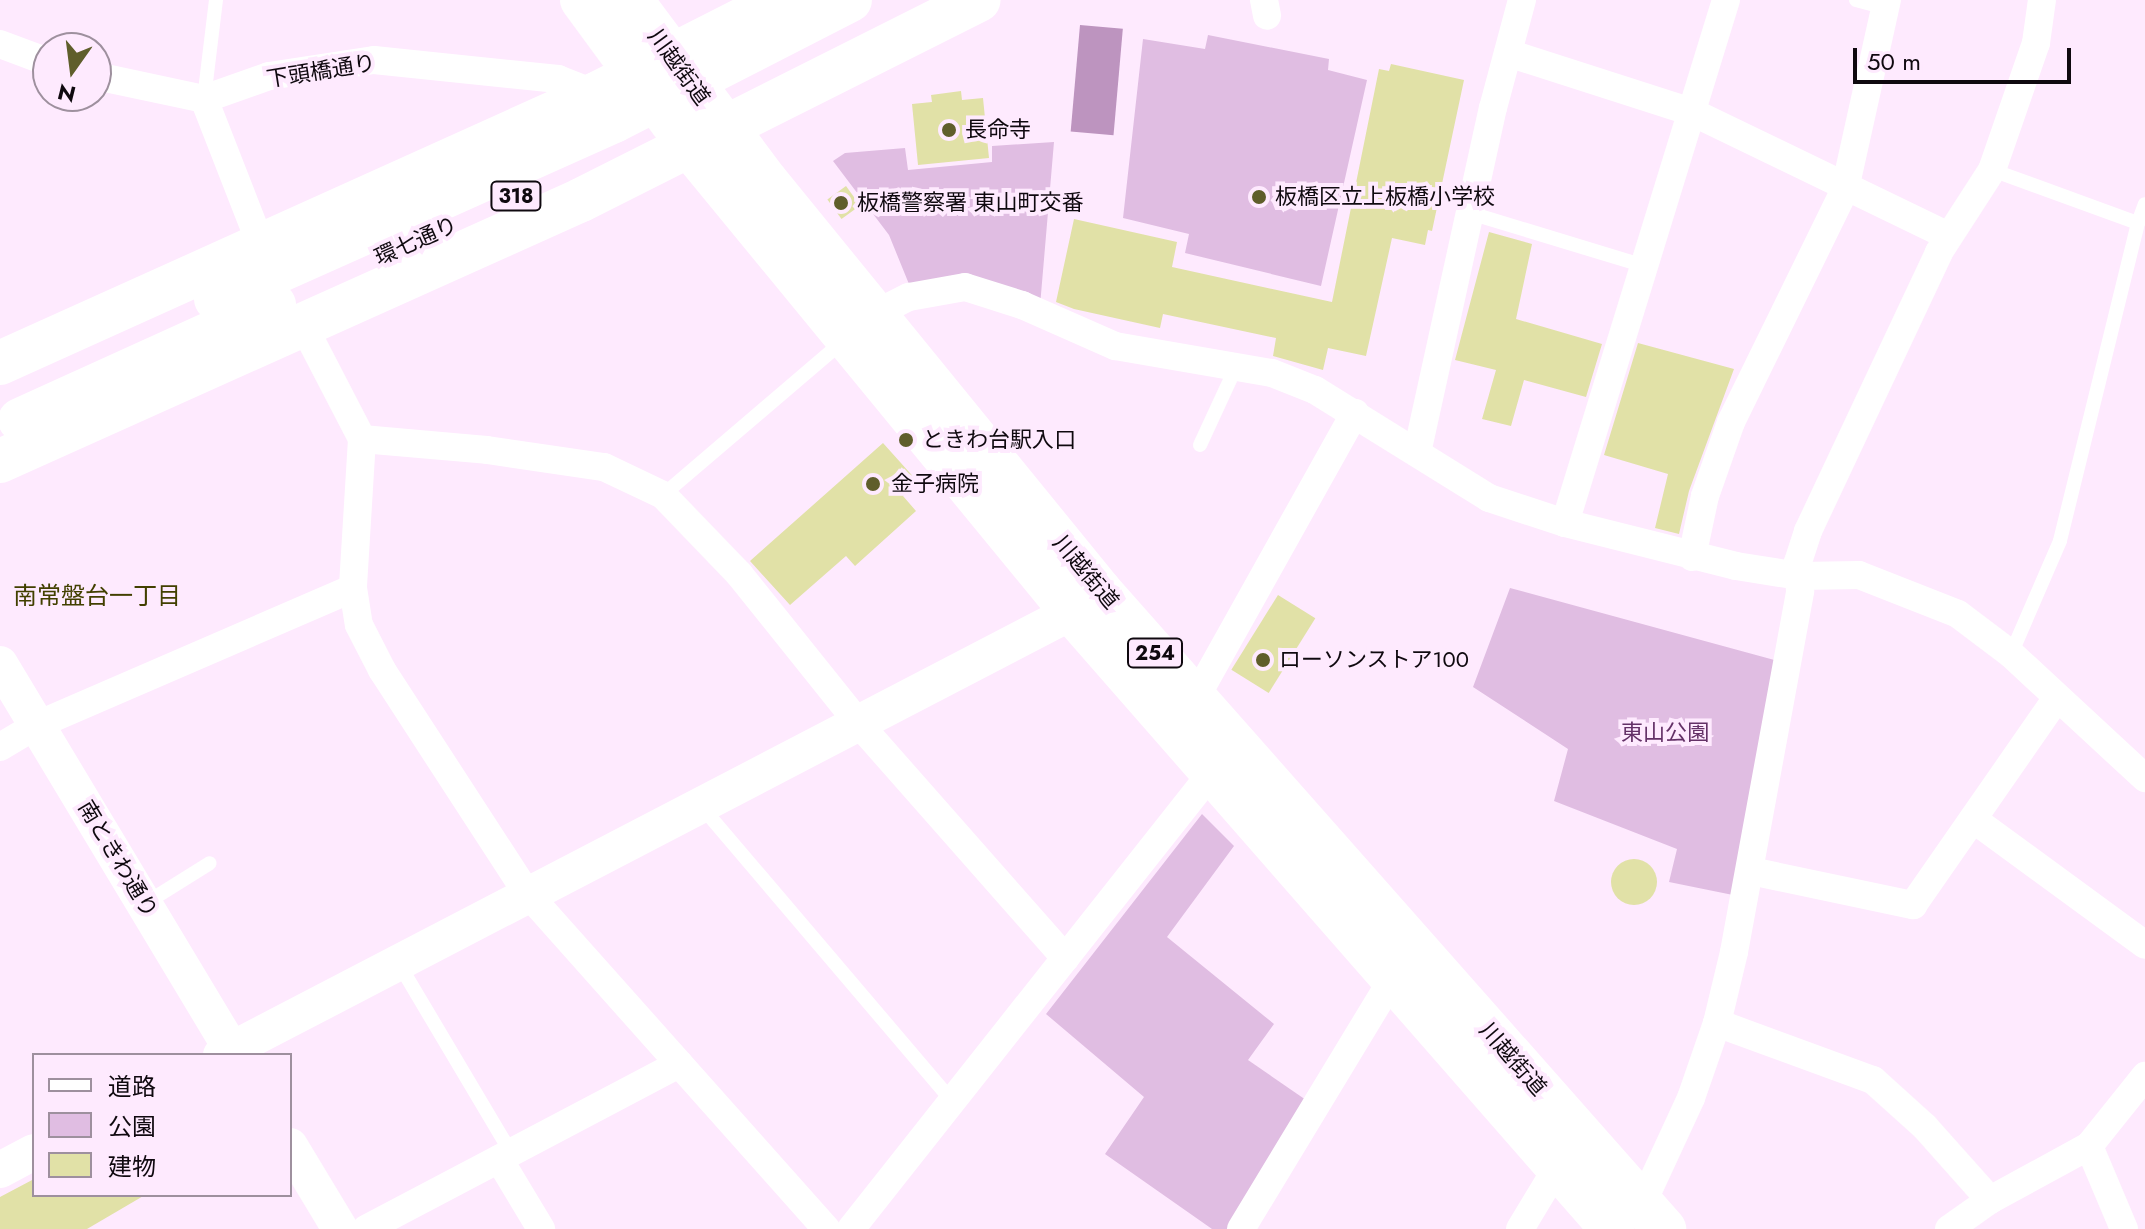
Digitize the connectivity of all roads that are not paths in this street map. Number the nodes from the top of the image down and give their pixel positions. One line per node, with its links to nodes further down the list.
1 (216, 0): 19 (lane)
2 (582, 0): 16 (main road, 川越街道 / 254)
3 (631, 0): 16 (main road, 川越街道 / 254)
4 (781, 0): 16 (main road)
5 (850, 0): 33 (main road, 環七通り / 318)
6 (913, 0): 33 (main road, 環七通り / 318)
7 (979, 0): 21 (main road)
8 (1522, 0): 14 (street)
9 (1726, 0): 20 (street)
10 (1856, 0): 12 (lane)
11 (2042, 0): 22 (street)
12 (1886, 4): 23 (street)
13 (0, 44): 15 (street)
14 (1508, 53): 20 (street); 25 (street)
15 (32, 56)
16 (654, 66): 18 (main road); 21 (main road, 川越街道 / 254)
17 (112, 79): 19 (street)
18 (596, 94): 19 (street, 下頭橋通り); 28 (main road)
19 (204, 99): 28 (street)
20 (1692, 112): 23 (street); 29 (street)
21 (708, 138): 30 (main road); 31 (main road, 川越街道 / 254)
22 (1992, 170): 26 (lane); 27 (street)
23 (1845, 189): 27 (street); 44 (street)
24 (2145, 204): 26 (lane)
25 (1470, 213): 29 (lane); 40 (street)
26 (2138, 223): 48 (lane)
27 (1948, 236): 45 (street)
28 (261, 245): 32 (main road)
29 (1644, 266): 43 (street)
30 (303, 325): 38 (street); 41 (main road)
31 (860, 327): 34 (street); 42 (lane); 47 (main road, 川越街道 / 254)
32 (0, 363)
33 (108, 364): 35 (main road, 環七通り / 318); 37 (main road, 環七通り / 318)
34 (1236, 367): 36 (street); 39 (lane)
35 (0, 397)
36 (1355, 413): 40 (street); 51 (street)
37 (0, 430)
38 (362, 439): 42 (street); 46 (street)
39 (1200, 445)
40 (1417, 453): 43 (street)
41 (0, 461)
42 (663, 495): 52 (street)
43 (1565, 523): 44 (street)
44 (1692, 557): 45 (street)
45 (1799, 576): 48 (street); 60 (street)
46 (353, 588): 53 (street); 61 (street)
47 (1086, 602): 51 (main road, 川越街道 / 254); 52 (street); 55 (main road, 川越街道 / 254)
48 (2011, 654): 50 (street)
49 (0, 664): 53 (street, 南ときわ通り)
50 (2057, 698): 56 (street); 58 (street)
51 (1195, 699): 79 (main road, 川越街道 / 254)
52 (859, 724): 57 (street); 64 (street)
53 (37, 725): 54 (street); 62 (street, 南ときわ通り)
54 (0, 747)
55 (1213, 771): 64 (street); 66 (main road, 川越街道 / 254)
56 (2145, 778)
57 (700, 805): 61 (street); 71 (lane)
58 (1973, 819): 60 (street); 63 (street)
59 (210, 863): 62 (lane)
60 (1751, 871): 67 (street)
61 (527, 893): 65 (street); 69 (street)
62 (144, 904): 68 (street, 南ときわ通り)
63 (2145, 945)
64 (1065, 958): 71 (street)
65 (397, 962): 68 (street); 75 (lane)
66 (1393, 978): 76 (main road, 川越街道 / 254); 85 (street)
67 (1717, 1023): 78 (street); 79 (street)
68 (229, 1053)
69 (679, 1064): 75 (street); 83 (street)
70 (2145, 1076): 72 (street)
71 (952, 1101): 84 (street)
72 (2089, 1146): 78 (street); 88 (street)
73 (292, 1149): 80 (street)
74 (32, 1153): 77 (street)
75 (505, 1156): 81 (street); 82 (street)
76 (1558, 1166): 79 (main road, 川越街道 / 254); 86 (street)
77 (0, 1170)
78 (1990, 1200): 87 (street)
79 (1639, 1221)
80 (340, 1229)
81 (366, 1229)
82 (541, 1229)
83 (826, 1229)
84 (851, 1229)
85 (1241, 1229)
86 (1520, 1229)
87 (1949, 1229)
88 (2124, 1229)

